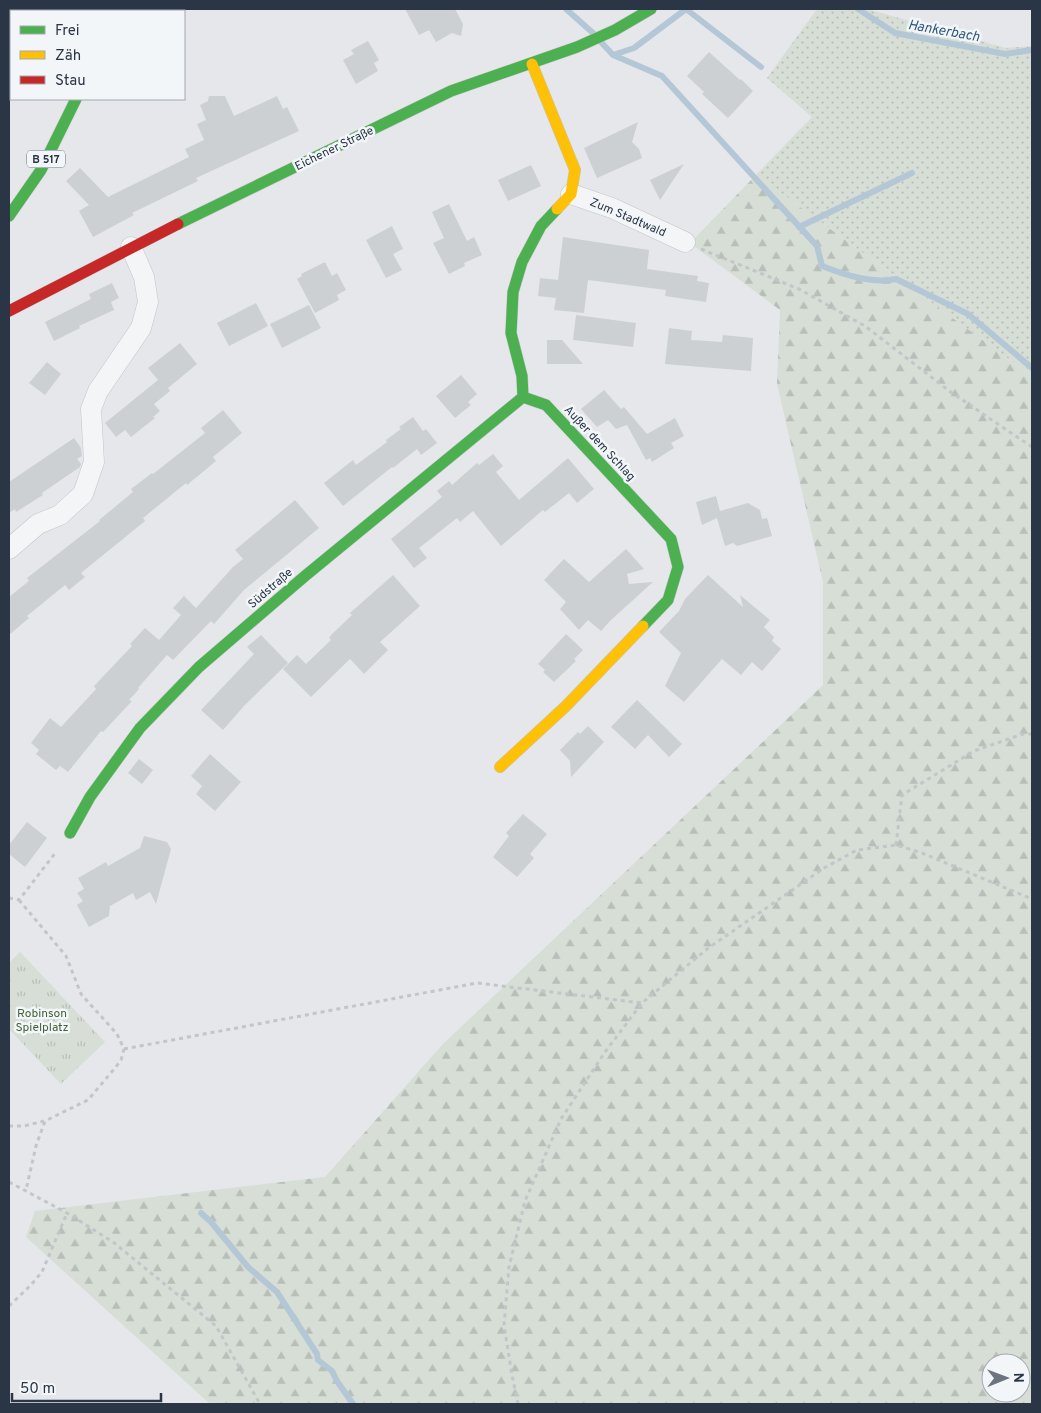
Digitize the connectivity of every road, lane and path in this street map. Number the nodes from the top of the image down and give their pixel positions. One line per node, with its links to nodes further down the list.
1 (652, 9): 2 (street, Eichener Straße)
2 (532, 64): 4 (street); 7 (street, Eichener Straße)
3 (76, 100): 5 (street, B 517)
4 (571, 194): 6 (street, Zum Stadtwald); 9 (street)
5 (9, 216)
6 (685, 242): 10 (path)
7 (131, 248): 8 (street, Eichener Straße); 11 (street)
8 (13, 305)
9 (524, 397): 13 (street, Außer dem Schlag); 14 (street, Südstraße)
10 (1032, 447)
11 (9, 549)
12 (1032, 734): 15 (path)
13 (500, 767)
14 (70, 833): 18 (path)
15 (896, 845): 17 (path); 19 (path)
16 (9, 898): 18 (path)
17 (1032, 899)
18 (20, 900): 20 (path)
19 (642, 1003): 20 (path); 28 (path)
20 (124, 1049): 21 (path)
21 (45, 1121): 22 (path); 24 (path)
22 (9, 1126)
23 (9, 1182): 24 (path)
24 (26, 1190): 25 (path)
25 (67, 1213): 26 (path); 27 (path)
26 (9, 1306)
27 (260, 1404)
28 (518, 1404)

